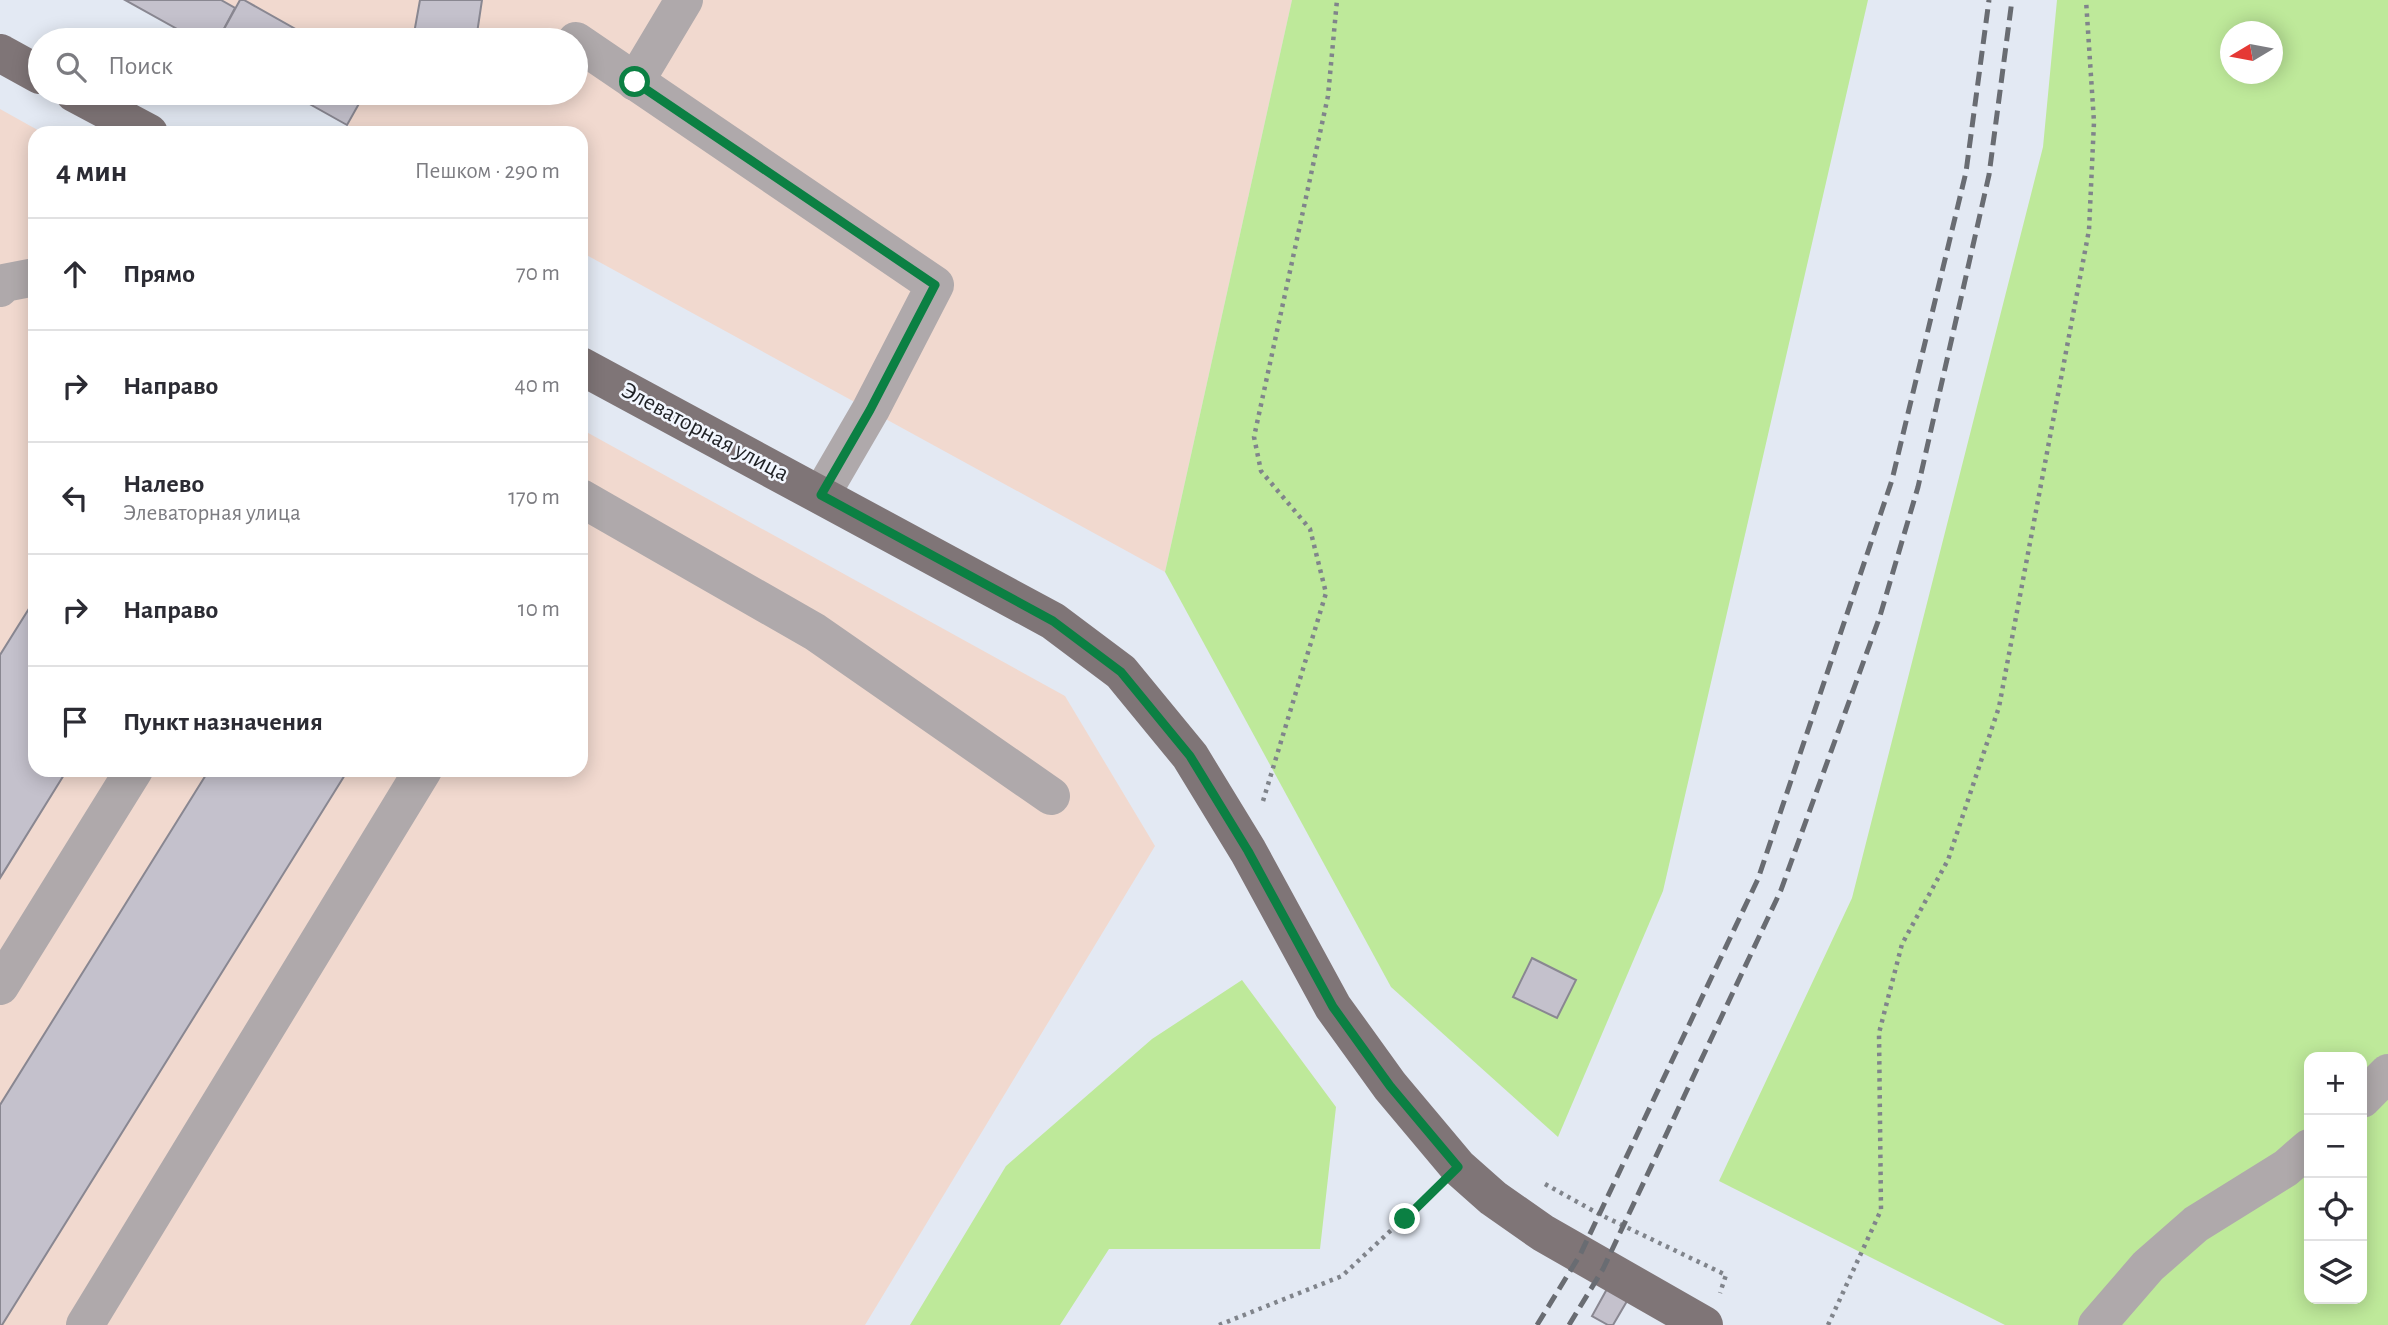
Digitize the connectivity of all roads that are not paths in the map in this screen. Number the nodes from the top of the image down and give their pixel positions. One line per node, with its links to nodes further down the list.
1 (684, 0): 5 (lane)
2 (588, 50): 5 (lane)
3 (0, 53): 4 (main road)
4 (28, 68)
5 (635, 82): 11 (lane)
6 (96, 105): 7 (main road)
7 (136, 126)
8 (28, 279): 9 (lane)
9 (0, 288)
10 (588, 370): 11 (main road, Элеваторная улица)
11 (821, 495): 20 (main road, Элеваторная улица)
12 (588, 506): 15 (lane)
13 (130, 777): 16 (lane)
14 (419, 777): 21 (lane)
15 (1051, 796)
16 (0, 986)
17 (2388, 1073): 18 (lane)
18 (2367, 1094)
19 (2304, 1152): 22 (lane)
20 (1711, 1312)
21 (85, 1325)
22 (2096, 1325)

